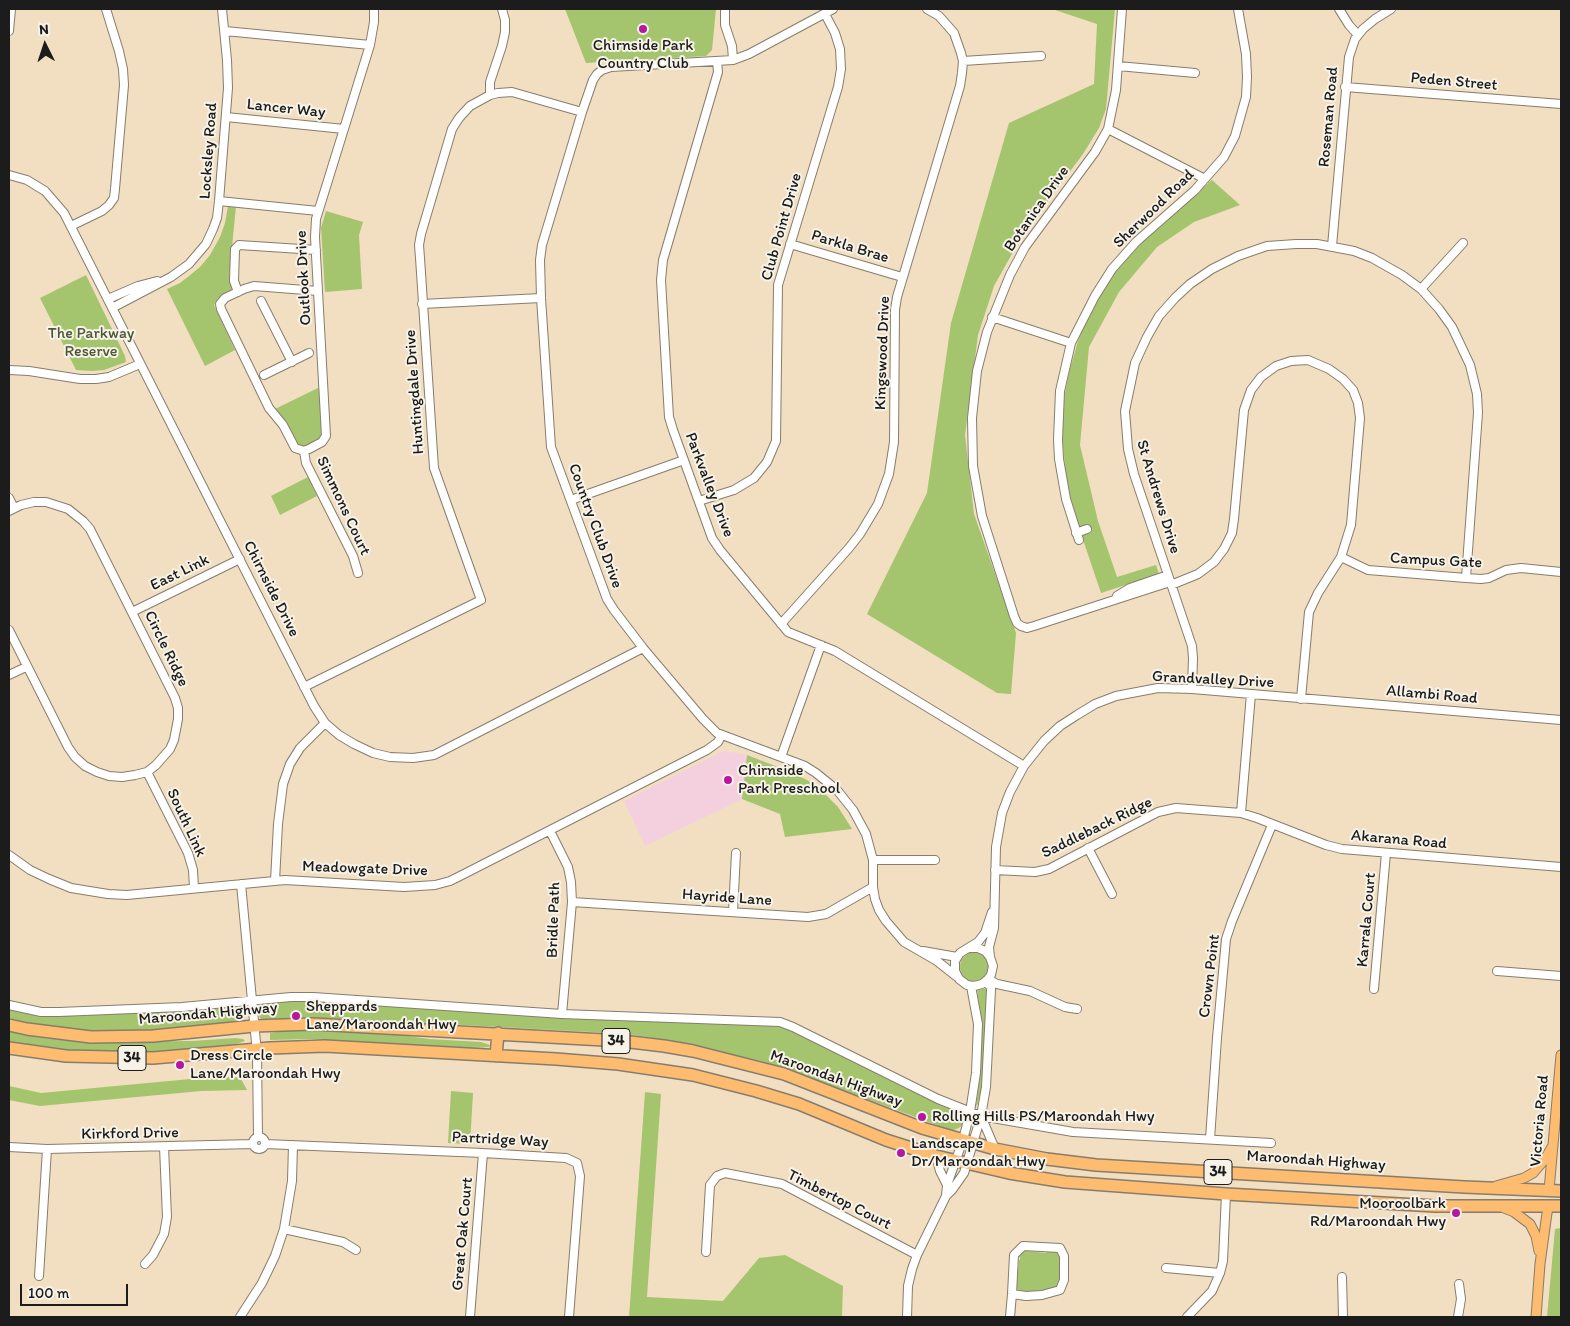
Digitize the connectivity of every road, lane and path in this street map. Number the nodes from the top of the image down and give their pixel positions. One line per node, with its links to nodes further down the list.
1 (11, 9): 14 (street)
2 (106, 9): 35 (street)
3 (222, 9): 15 (street, Locksley Road)
4 (374, 9): 17 (street, Outlook Drive)
5 (502, 9): 25 (street)
6 (724, 9): 19 (street)
7 (833, 9): 13 (street)
8 (927, 9): 21 (street, Kingswood Drive)
9 (1122, 9): 22 (street, Botanica Drive)
10 (1238, 9): 32 (street, Sherwood Road)
11 (1339, 9): 16 (street)
12 (1391, 9): 16 (street, Roseman Road)
13 (825, 14): 19 (street); 37 (street, Club Point Drive)
14 (9, 31)
15 (225, 31): 17 (street); 28 (street, Locksley Road)
16 (1358, 35): 24 (street, Roseman Road)
17 (370, 45): 29 (street, Outlook Drive)
18 (1041, 56): 21 (street)
19 (734, 60): 20 (street)
20 (717, 61): 27 (street, Country Club Drive); 58 (street, Parkvalley Drive)
21 (963, 61): 41 (street, Kingswood Drive)
22 (1118, 66): 23 (street); 30 (street, Botanica Drive)
23 (1195, 73)
24 (1345, 87): 26 (street, Peden Street); 38 (street, Roseman Road)
25 (490, 95): 27 (street, Huntingdale Drive); 48 (street, Huntingdale Drive)
26 (1561, 104)
27 (582, 112): 46 (street, Country Club Drive)
28 (226, 117): 29 (street, Lancer Way); 33 (street, Locksley Road)
29 (344, 129): 34 (street, Outlook Drive)
30 (1108, 129): 32 (street); 50 (street, Botanica Drive)
31 (9, 175): 35 (street, Chirnside Drive)
32 (1205, 179): 51 (street, Sherwood Road)
33 (219, 201): 34 (street); 40 (street, Locksley Road)
34 (318, 211): 39 (street, Outlook Drive)
35 (71, 226): 45 (street, Chirnside Drive)
36 (1463, 243): 42 (street)
37 (790, 244): 41 (street, Parkla Brae); 61 (street, Club Point Drive)
38 (1332, 246): 42 (street, St Andrews Drive); 69 (street, St Andrews Drive)
39 (316, 250): 43 (street, Outlook Drive); 44 (street)
40 (171, 277): 45 (street, Locksley Road); 49 (street, Locksley Road)
41 (902, 277): 71 (street, Kingswood Drive)
42 (1421, 289): 68 (street, St Andrews Drive)
43 (318, 291): 44 (street); 57 (street, Outlook Drive)
44 (238, 292): 57 (street)
45 (108, 298): 49 (street, Chirnside Drive)
46 (541, 298): 48 (street); 60 (street, Country Club Drive)
47 (261, 301): 53 (street)
48 (422, 304): 77 (street, Huntingdale Drive)
49 (112, 308): 54 (street, Chirnside Drive)
50 (992, 317): 51 (street); 69 (street, Botanica Drive)
51 (1071, 343): 63 (street, Sherwood Road)
52 (309, 353): 53 (street)
53 (292, 362): 56 (street)
54 (140, 364): 55 (street); 65 (street, Chirnside Drive)
55 (9, 370)
56 (264, 375)
57 (304, 451): 67 (street, Simmons Court)
58 (684, 460): 60 (street); 61 (street, Parkvalley Drive)
59 (9, 498): 62 (street)
60 (571, 500): 74 (street, Country Club Drive)
61 (699, 501): 71 (street, Parkvalley Drive)
62 (11, 510): 70 (street, Circle Ridge)
63 (1087, 529)
64 (1341, 557): 68 (street, Campus Gate); 69 (street, Botanica Drive); 80 (street, Botanica Drive)
65 (240, 559): 70 (street, East Link); 77 (street, Chirnside Drive)
66 (1561, 572): 68 (street, Campus Gate)
67 (358, 573)
68 (1466, 578)
69 (1170, 580): 78 (street, St Andrews Drive)
70 (132, 612): 86 (street, Circle Ridge)
71 (781, 624): 73 (street, Parkvalley Drive)
72 (9, 630): 75 (street)
73 (821, 644): 84 (street); 85 (street, Parkvalley Drive)
74 (643, 648): 82 (street, Chirnside Drive); 83 (street, Country Club Drive)
75 (26, 667): 76 (street); 86 (street)
76 (9, 675)
77 (304, 687): 82 (street, Chirnside Drive)
78 (1192, 689): 79 (street, Grandvalley Drive); 85 (street, Grandvalley Drive)
79 (1251, 694): 80 (street, Grandvalley Drive); 87 (street)
80 (1302, 699): 81 (street, Allambi Road)
81 (1561, 720)
82 (325, 723): 98 (street)
83 (721, 736): 84 (street, Country Club Drive); 89 (street, Meadowgate Drive)
84 (781, 757): 94 (street, Country Club Drive)
85 (1024, 766): 97 (street, Grandvalley Drive)
86 (147, 772): 101 (street, South Link)
87 (1242, 813): 88 (street, Akarana Road); 90 (street, Saddleback Ridge)
88 (1272, 825): 92 (street, Akarana Road); 131 (street, Crown Point)
89 (550, 831): 98 (street, Meadowgate Drive); 103 (street, Bridle Path)
90 (1088, 848): 97 (street, Saddleback Ridge); 102 (street)
91 (736, 853): 105 (street)
92 (1386, 853): 96 (street, Akarana Road); 115 (street, Karrala Court)
93 (9, 855): 101 (street, Meadowgate Drive)
94 (873, 860): 95 (street); 100 (street, Country Club Drive)
95 (935, 860)
96 (1561, 867)
97 (995, 870): 104 (street, Grandvalley Drive)
98 (275, 881): 99 (street, Meadowgate Drive)
99 (241, 884): 101 (street, Meadowgate Drive); 116 (street)
100 (873, 887): 105 (street, Hayride Lane); 107 (street, Country Club Drive)
101 (194, 888)
102 (1112, 894)
103 (572, 902): 105 (street, Hayride Lane); 119 (street, Bridle Path)
104 (994, 906): 106 (street, Grandvalley Drive); 109 (street, Grandvalley Drive)
105 (733, 912)
106 (970, 948): 108 (street); 109 (street)
107 (916, 949): 108 (street, Country Club Drive); 111 (street, Country Club Drive)
108 (957, 957): 111 (street)
109 (990, 957): 113 (street)
110 (1497, 971): 112 (street)
111 (956, 976): 114 (street)
112 (1561, 976)
113 (987, 980): 114 (street); 118 (street); 129 (street)
114 (970, 986): 128 (street)
115 (1374, 989)
116 (252, 1001): 117 (street, Maroondah Highway); 119 (street, Maroondah Highway); 121 (street)
117 (9, 1005)
118 (1077, 1009)
119 (562, 1014): 128 (street, Maroondah Highway)
120 (9, 1025): 121 (highway, Maroondah Highway / 34)
121 (254, 1026): 122 (highway, Maroondah Highway / 34); 124 (street)
122 (498, 1033): 126 (highway); 132 (highway, Maroondah Highway / 34)
123 (9, 1048): 124 (highway, 34)
124 (256, 1049): 126 (highway, 34); 130 (street)
125 (1561, 1055): 127 (main road, Victoria Road)
126 (496, 1056): 143 (highway, 34)
127 (1561, 1066): 136 (main road, Victoria Road)
128 (970, 1112): 129 (street, Maroondah Highway); 132 (street)
129 (982, 1116): 131 (street, Maroondah Highway); 132 (street); 141 (street)
130 (258, 1137): 134 (street); 135 (street)
131 (1210, 1138): 133 (street, Maroondah Highway)
132 (969, 1142): 141 (highway, Maroondah Highway / 34); 144 (street); 145 (street)
133 (1271, 1143)
134 (253, 1144): 135 (street); 139 (street, Kirkford Drive)
135 (265, 1144): 137 (street, Partridge Way)
136 (1554, 1144): 149 (main road); 150 (main road, Victoria Road)
137 (293, 1145): 142 (street, Partridge Way); 157 (street)
138 (9, 1147): 140 (street, Kirkford Drive)
139 (164, 1147): 140 (street, Kirkford Drive); 161 (street)
140 (47, 1149): 165 (street)
141 (995, 1149): 149 (highway, Maroondah Highway / 34)
142 (483, 1152): 171 (street, Great Oak Court); 172 (street, Partridge Way)
143 (936, 1156): 144 (highway, 34); 148 (street)
144 (956, 1162): 145 (highway, 34); 148 (street)
145 (968, 1164): 152 (highway, 34); 153 (street)
146 (711, 1168): 147 (street)
147 (717, 1176): 159 (street); 160 (street, Timbertop Court)
148 (947, 1185): 153 (street)
149 (1491, 1188): 150 (highway, Maroondah Highway / 34)
150 (1549, 1190): 151 (highway, Maroondah Highway / 34); 155 (highway)
151 (1561, 1190)
152 (1226, 1194): 154 (highway, 34); 164 (street)
153 (946, 1196): 160 (street)
154 (1499, 1206): 155 (highway, 34); 162 (main road)
155 (1548, 1206): 156 (highway, 34); 162 (main road)
156 (1561, 1206)
157 (284, 1229): 158 (street); 169 (street)
158 (356, 1250)
159 (706, 1252)
160 (917, 1255): 173 (street)
161 (145, 1264)
162 (1540, 1264): 178 (main road)
163 (1166, 1268): 164 (street)
164 (1220, 1273): 175 (street)
165 (39, 1276)
166 (1342, 1277): 176 (street)
167 (1459, 1284): 177 (street)
168 (1012, 1294): 168 (street); 174 (street)
169 (242, 1315): 170 (street)
170 (251, 1317)
171 (470, 1317)
172 (569, 1317)
173 (907, 1317)
174 (1010, 1317)
175 (1187, 1317)
176 (1343, 1317)
177 (1458, 1317)
178 (1536, 1317)

